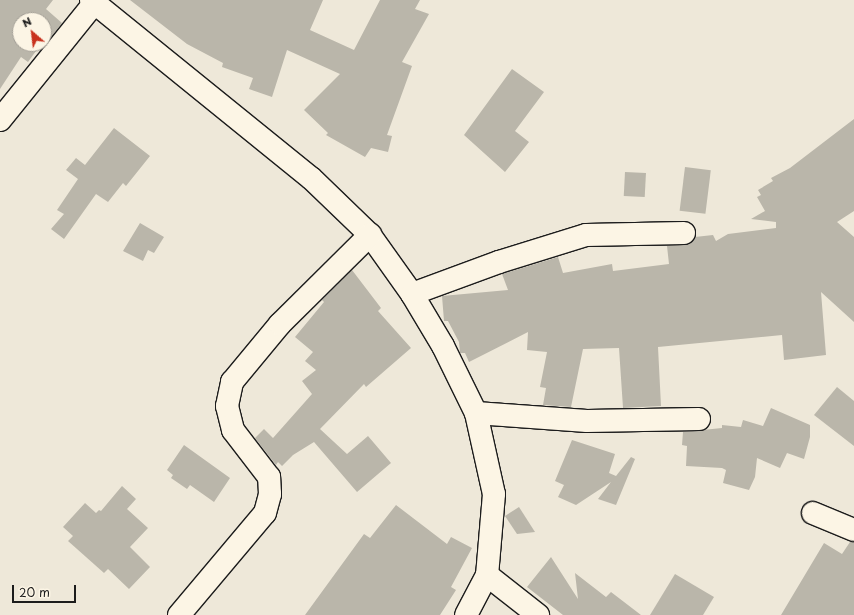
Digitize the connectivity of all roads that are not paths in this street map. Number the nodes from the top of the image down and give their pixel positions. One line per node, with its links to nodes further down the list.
1 (94, 1): 2 (street); 4 (street)
2 (0, 120)
3 (684, 233): 5 (street)
4 (370, 235): 5 (street); 11 (street)
5 (412, 294): 6 (street)
6 (476, 413): 7 (street); 10 (street)
7 (699, 419)
8 (813, 513): 9 (street)
9 (854, 530)
10 (487, 575): 12 (street); 13 (street)
11 (179, 615)
12 (466, 615)
13 (538, 615)

